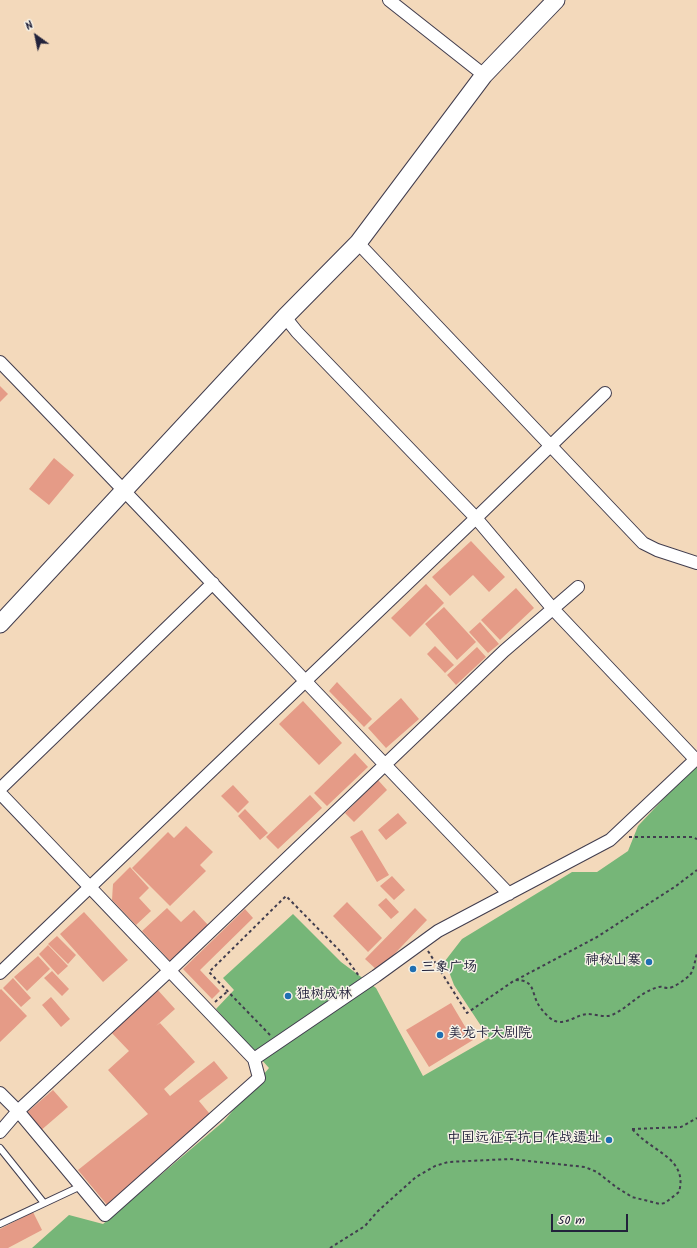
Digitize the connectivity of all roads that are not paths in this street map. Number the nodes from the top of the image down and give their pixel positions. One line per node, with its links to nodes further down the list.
1 (389, 0): 3 (street)
2 (556, 0): 3 (street)
3 (484, 76): 4 (street)
4 (358, 243): 5 (street); 8 (street)
5 (285, 317): 9 (street); 10 (street)
6 (0, 362): 9 (street)
7 (605, 392): 8 (street)
8 (551, 446): 10 (street); 11 (street)
9 (125, 490): 12 (street); 15 (street)
10 (476, 518): 14 (street); 16 (street)
11 (697, 563)
12 (213, 583): 16 (street); 19 (street)
13 (578, 587): 14 (street)
14 (553, 609): 17 (street); 18 (street)
15 (0, 624)
16 (305, 681): 18 (street); 21 (street)
17 (696, 759): 22 (street)
18 (384, 765): 22 (street); 23 (street)
19 (0, 790)
20 (0, 793): 21 (street)
21 (90, 887): 23 (street); 24 (street)
22 (509, 894): 25 (street)
23 (170, 971): 25 (street); 27 (street)
24 (0, 973)
25 (254, 1059): 30 (street)
26 (0, 1093): 27 (street)
27 (18, 1111): 28 (street); 30 (street)
28 (0, 1132)
29 (0, 1148): 31 (lane)
30 (81, 1186): 31 (lane)
31 (44, 1203): 32 (lane)
32 (0, 1224)

